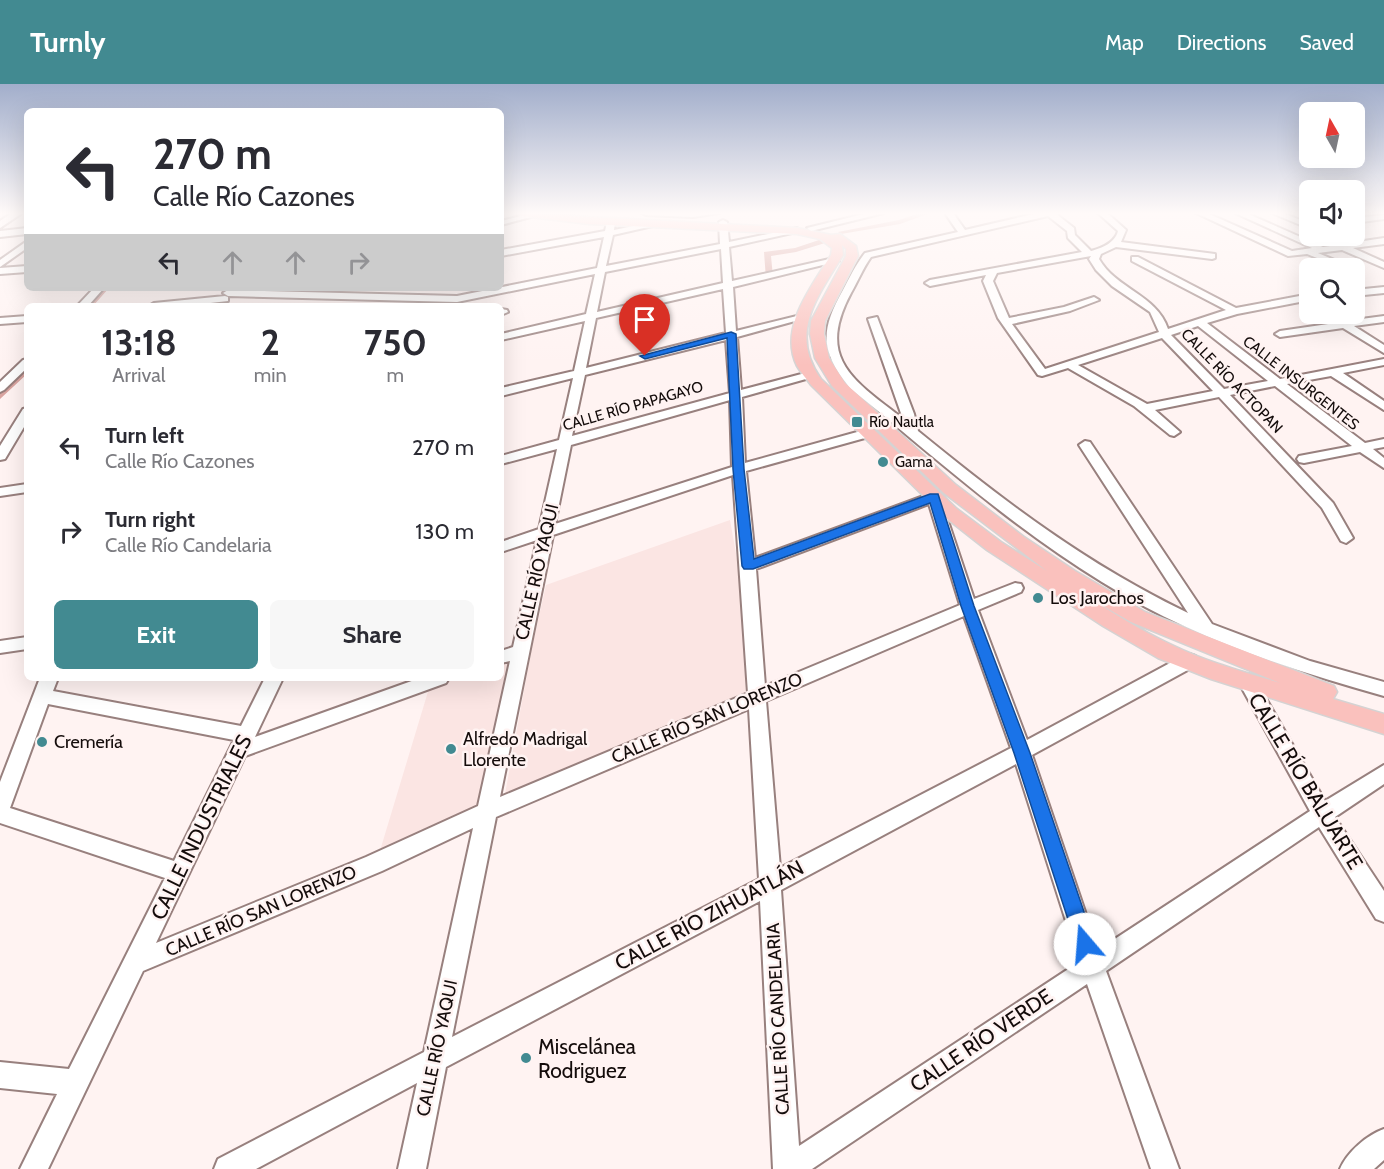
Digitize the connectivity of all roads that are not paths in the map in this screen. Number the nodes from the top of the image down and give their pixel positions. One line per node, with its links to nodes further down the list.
1 (602, 264): 13 (street, CALLE RÍO YAQUI)
2 (620, 264): 13 (street)
3 (726, 264): 16 (street, CALLE RÍO CANDELARIA)
4 (822, 264): 16 (street)
5 (833, 264): 28 (main road)
6 (847, 264): 28 (main road)
7 (864, 264): 28 (street)
8 (1037, 264): 14 (street)
9 (1097, 264): 39 (street, CALLE RÍO ACTOPAN)
10 (1144, 264): 26 (street)
11 (24, 269): 12 (street)
12 (0, 271)
13 (600, 271): 25 (street); 27 (street, CALLE RÍO YAQUI)
14 (993, 272): 15 (street); 34 (street)
15 (930, 283)
16 (728, 285): 27 (street); 37 (street, CALLE RÍO CANDELARIA)
17 (1384, 290): 19 (street)
18 (96, 291): 23 (street)
19 (1365, 292)
20 (226, 296): 24 (street); 25 (street)
21 (1094, 300): 34 (street)
22 (1299, 300): 26 (street)
23 (85, 303)
24 (176, 303)
25 (456, 303)
26 (1235, 311): 35 (street)
27 (591, 316): 40 (street); 47 (street, CALLE RÍO YAQUI)
28 (815, 316): 37 (street); 41 (main road); 48 (main road)
29 (24, 319): 32 (street)
30 (873, 319): 57 (street)
31 (1384, 319): 33 (street)
32 (0, 321)
33 (1365, 321)
34 (1005, 322): 45 (street)
35 (1201, 324): 39 (street); 50 (street, CALLE INSURGENTES)
36 (1344, 324): 38 (street); 42 (street)
37 (731, 334): 47 (street); 52 (street, CALLE RÍO CANDELARIA)
38 (1280, 334)
39 (1165, 335): 45 (street); 53 (street, CALLE RÍO ACTOPAN)
40 (504, 336)
41 (824, 339): 57 (street); 90 (main road)
42 (1384, 350)
43 (1384, 362): 46 (street)
44 (24, 365): 49 (street)
45 (1070, 365): 55 (street)
46 (1333, 372): 50 (street); 54 (street)
47 (580, 373): 51 (street); 60 (street, CALLE RÍO YAQUI)
48 (809, 375): 52 (street, CALLE RÍO PAPAGAYO); 59 (main road)
49 (3, 383)
50 (1277, 383): 53 (street); 63 (street, CALLE INSURGENTES)
51 (504, 391)
52 (736, 394): 60 (street, CALLE RÍO PAPAGAYO); 68 (street, CALLE RÍO CANDELARIA)
53 (1220, 394): 55 (street); 73 (street, CALLE RÍO ACTOPAN)
54 (1384, 406)
55 (1146, 408): 58 (street)
56 (24, 417): 64 (street)
57 (912, 432): 78 (street)
58 (1174, 432)
59 (868, 433): 68 (street); 71 (main road)
60 (565, 442): 65 (street, CALLE RÍO PAPAGAYO); 72 (street, CALLE RÍO YAQUI)
61 (1384, 442): 63 (street)
62 (1086, 444): 78 (street)
63 (1360, 447): 66 (street); 67 (street, CALLE INSURGENTES)
64 (0, 456)
65 (504, 459)
66 (1304, 459)
67 (1384, 464)
68 (739, 469): 72 (street); 75 (street, CALLE RÍO CANDELARIA)
69 (24, 488): 70 (street)
70 (0, 492)
71 (934, 497): 75 (street); 77 (street); 83 (main road)
72 (547, 532): 74 (street); 81 (street, CALLE RÍO YAQUI)
73 (1347, 538)
74 (504, 546)
75 (748, 566): 89 (street, CALLE RÍO CANDELARIA)
76 (1015, 588): 77 (street, CALLE RÍO SAN LORENZO)
77 (968, 606): 89 (street, CALLE RÍO SAN LORENZO); 93 (street)
78 (1207, 628): 88 (street)
79 (24, 643): 80 (street)
80 (0, 647)
81 (520, 651): 82 (street); 96 (street, CALLE RÍO YAQUI)
82 (504, 656)
83 (1189, 661): 86 (main road); 93 (street, CALLE RÍO ZIHUATLÁN)
84 (273, 681): 92 (street, CALLE INDUSTRIALES)
85 (431, 681): 92 (street)
86 (1246, 681): 91 (main road); 98 (street, CALLE RÍO BALUARTE)
87 (46, 687): 92 (street); 95 (street)
88 (1384, 689)
89 (756, 697): 96 (street, CALLE RÍO SAN LORENZO); 100 (street, CALLE RÍO CANDELARIA)
90 (1384, 711)
91 (1384, 724)
92 (242, 743): 99 (street, CALLE INDUSTRIALES)
93 (1022, 753): 100 (street, CALLE RÍO ZIHUATLÁN); 103 (street)
94 (1384, 773): 98 (street, CALLE RÍO VERDE)
95 (0, 808)
96 (486, 812): 102 (street, CALLE RÍO SAN LORENZO); 104 (street, CALLE RÍO YAQUI)
97 (0, 814): 99 (street)
98 (1323, 816): 101 (street, CALLE RÍO BALUARTE); 103 (street, CALLE RÍO VERDE)
99 (179, 873): 102 (street, CALLE INDUSTRIALES)
100 (770, 883): 104 (street, CALLE RÍO ZIHUATLÁN); 111 (street, CALLE RÍO CANDELARIA)
101 (1384, 911)
102 (135, 963): 106 (street, CALLE INDUSTRIALES)
103 (1092, 965): 111 (street, CALLE RÍO VERDE); 112 (street)
104 (434, 1059): 109 (street, CALLE RÍO ZIHUATLÁN); 110 (street, CALLE RÍO YAQUI)
105 (0, 1075): 106 (street)
106 (76, 1083): 108 (street, CALLE INDUSTRIALES)
107 (1384, 1142): 113 (street)
108 (34, 1169)
109 (228, 1169)
110 (412, 1169)
111 (788, 1169)
112 (1165, 1169)
113 (1354, 1169)

